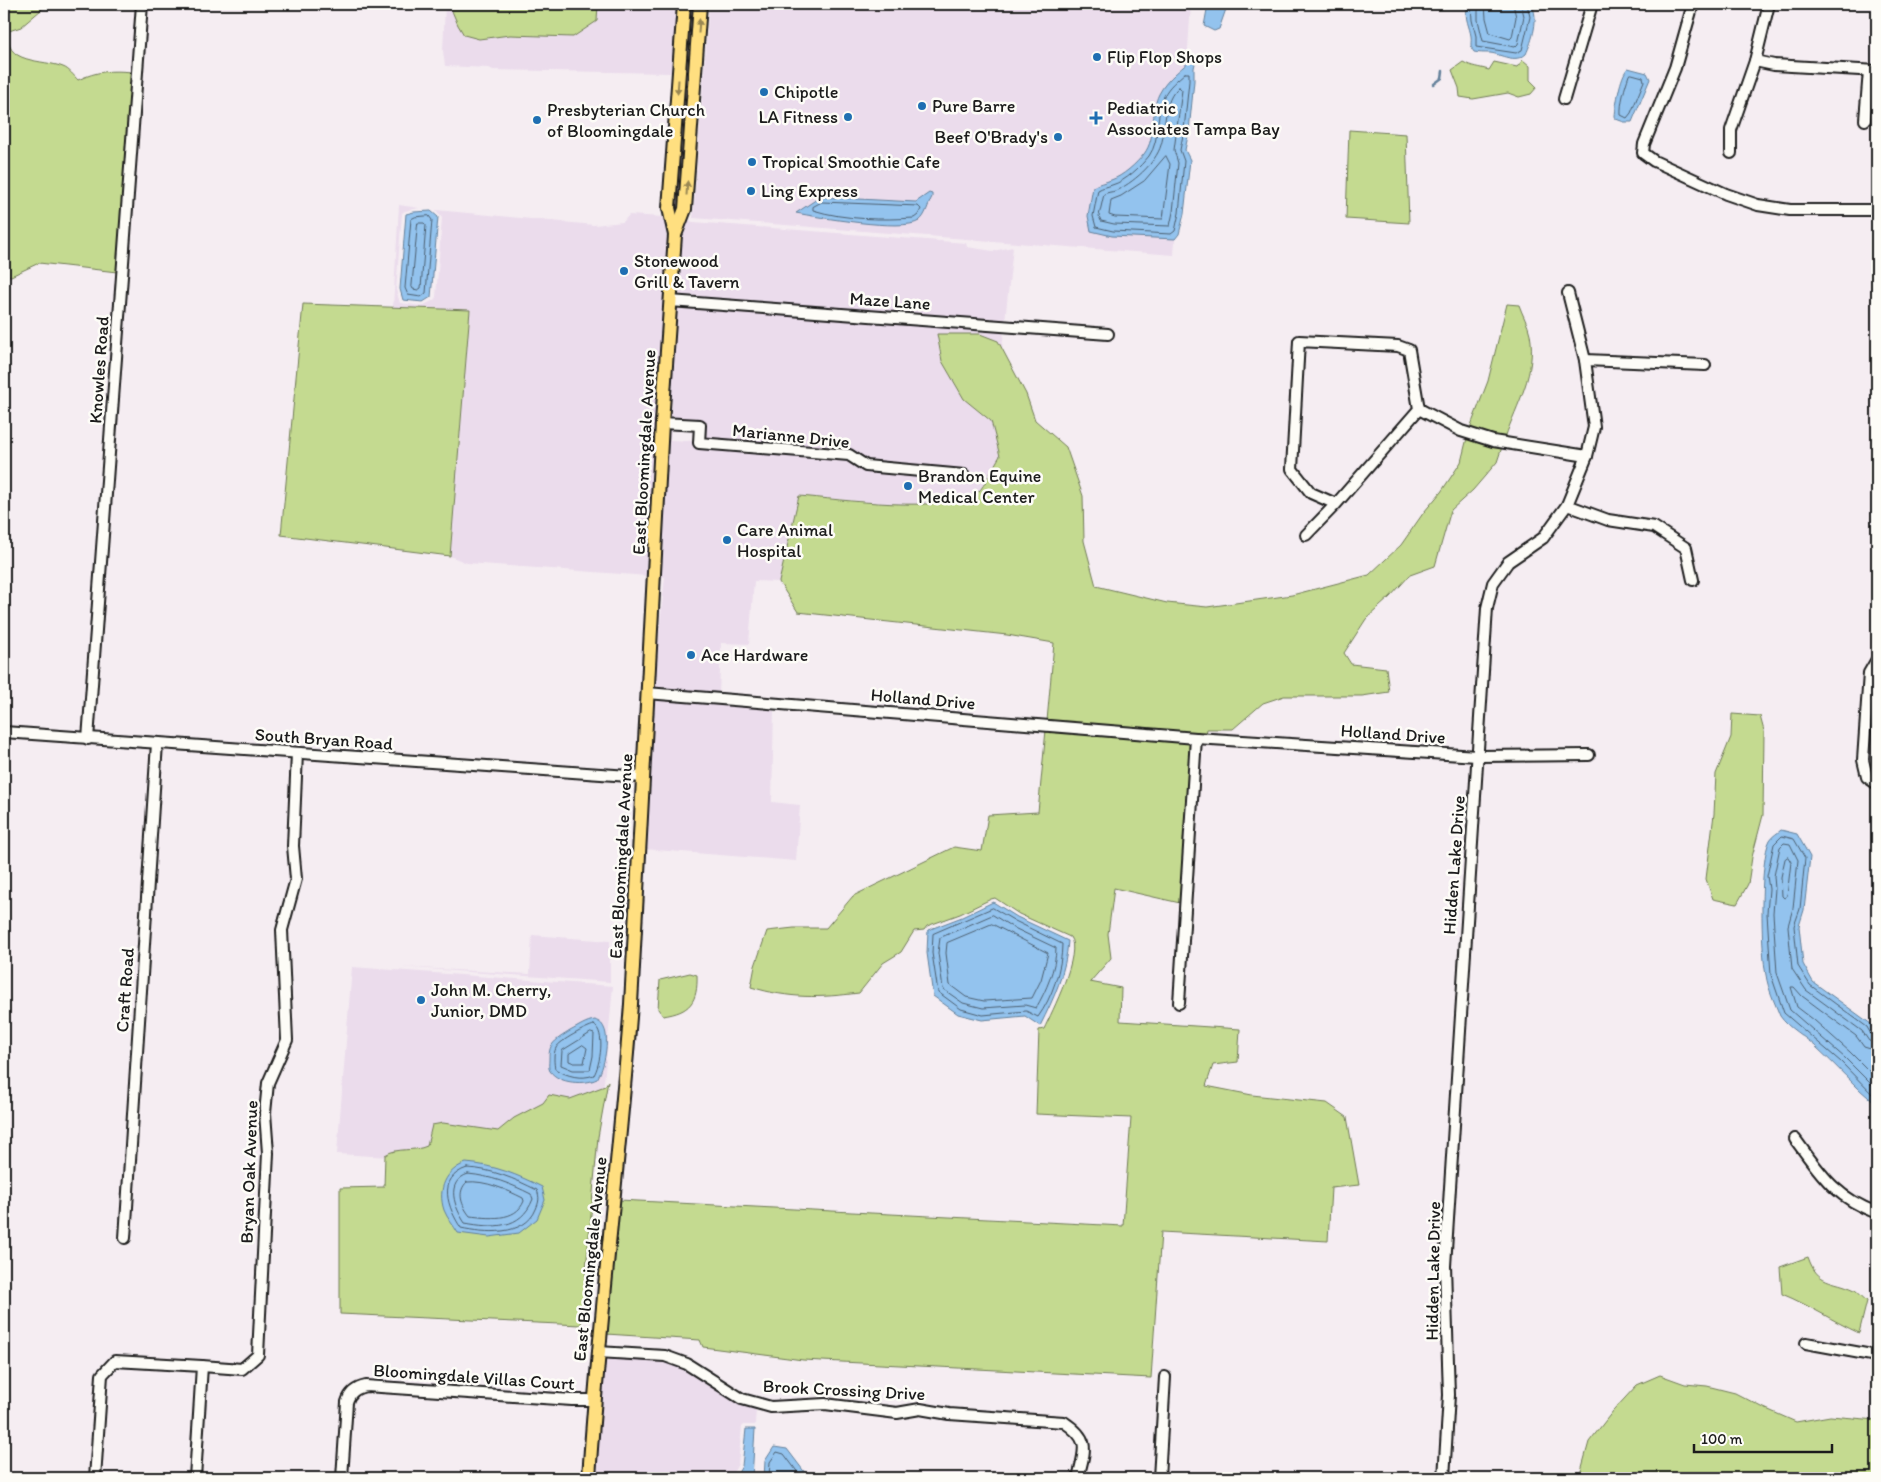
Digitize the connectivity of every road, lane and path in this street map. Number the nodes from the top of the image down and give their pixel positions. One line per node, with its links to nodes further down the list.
1 (142, 4): 31 (street, Knowles Road)
2 (684, 4): 13 (main road, East Bloomingdale Avenue, one-way to 13)
3 (700, 4): 13 (main road, East Bloomingdale Avenue, one-way to 3)
4 (1592, 4): 9 (street)
5 (1692, 4): 12 (street)
6 (1769, 4): 7 (street)
7 (1756, 61): 8 (street); 11 (street)
8 (1873, 71): 10 (street)
9 (1564, 99)
10 (1865, 120)
11 (1731, 153)
12 (1877, 210)
13 (675, 235): 15 (main road, East Bloomingdale Avenue)
14 (1568, 293): 17 (street, Hidden Lake Drive)
15 (670, 301): 16 (street, Maze Lane); 20 (main road, East Bloomingdale Avenue)
16 (1108, 334)
17 (1585, 360): 18 (street); 21 (street, Hidden Lake Drive)
18 (1705, 365)
19 (1419, 408): 21 (street); 23 (street); 23 (street)
20 (662, 423): 22 (street, Marianne Drive); 28 (main road, East Bloomingdale Avenue)
21 (1587, 456): 24 (street, Hidden Lake Drive)
22 (964, 475)
23 (1336, 504): 25 (street)
24 (1567, 505): 26 (street); 35 (street, Hidden Lake Drive)
25 (1306, 535)
26 (1693, 580)
27 (1876, 661): 37 (street)
28 (647, 694): 30 (street, Holland Drive); 36 (main road, East Bloomingdale Avenue)
29 (4, 732): 31 (street, South Bryan Road)
30 (1196, 738): 35 (street, Holland Drive); 38 (street)
31 (88, 739): 32 (street, South Bryan Road)
32 (157, 743): 33 (street, South Bryan Road); 41 (street, Craft Road)
33 (297, 753): 36 (street, South Bryan Road); 45 (street, Bryan Oak Avenue)
34 (1589, 755): 35 (street, Holland Drive)
35 (1477, 756): 54 (street, Hidden Lake Drive)
36 (642, 777): 43 (main road, East Bloomingdale Avenue)
37 (1877, 784)
38 (1179, 1003)
39 (1795, 1139): 40 (street)
40 (1877, 1213)
41 (125, 1238)
42 (1806, 1343): 44 (street)
43 (598, 1352): 47 (main road, East Bloomingdale Avenue); 52 (street, Brook Crossing Drive)
44 (1877, 1356)
45 (202, 1366): 48 (street, Bryan Oak Avenue); 49 (street)
46 (1165, 1377): 53 (street)
47 (594, 1400): 50 (street, Bloomingdale Villas Court); 51 (main road, East Bloomingdale Avenue)
48 (95, 1478)
49 (195, 1478)
50 (342, 1478)
51 (589, 1478)
52 (1078, 1478)
53 (1159, 1478)
54 (1444, 1478)

